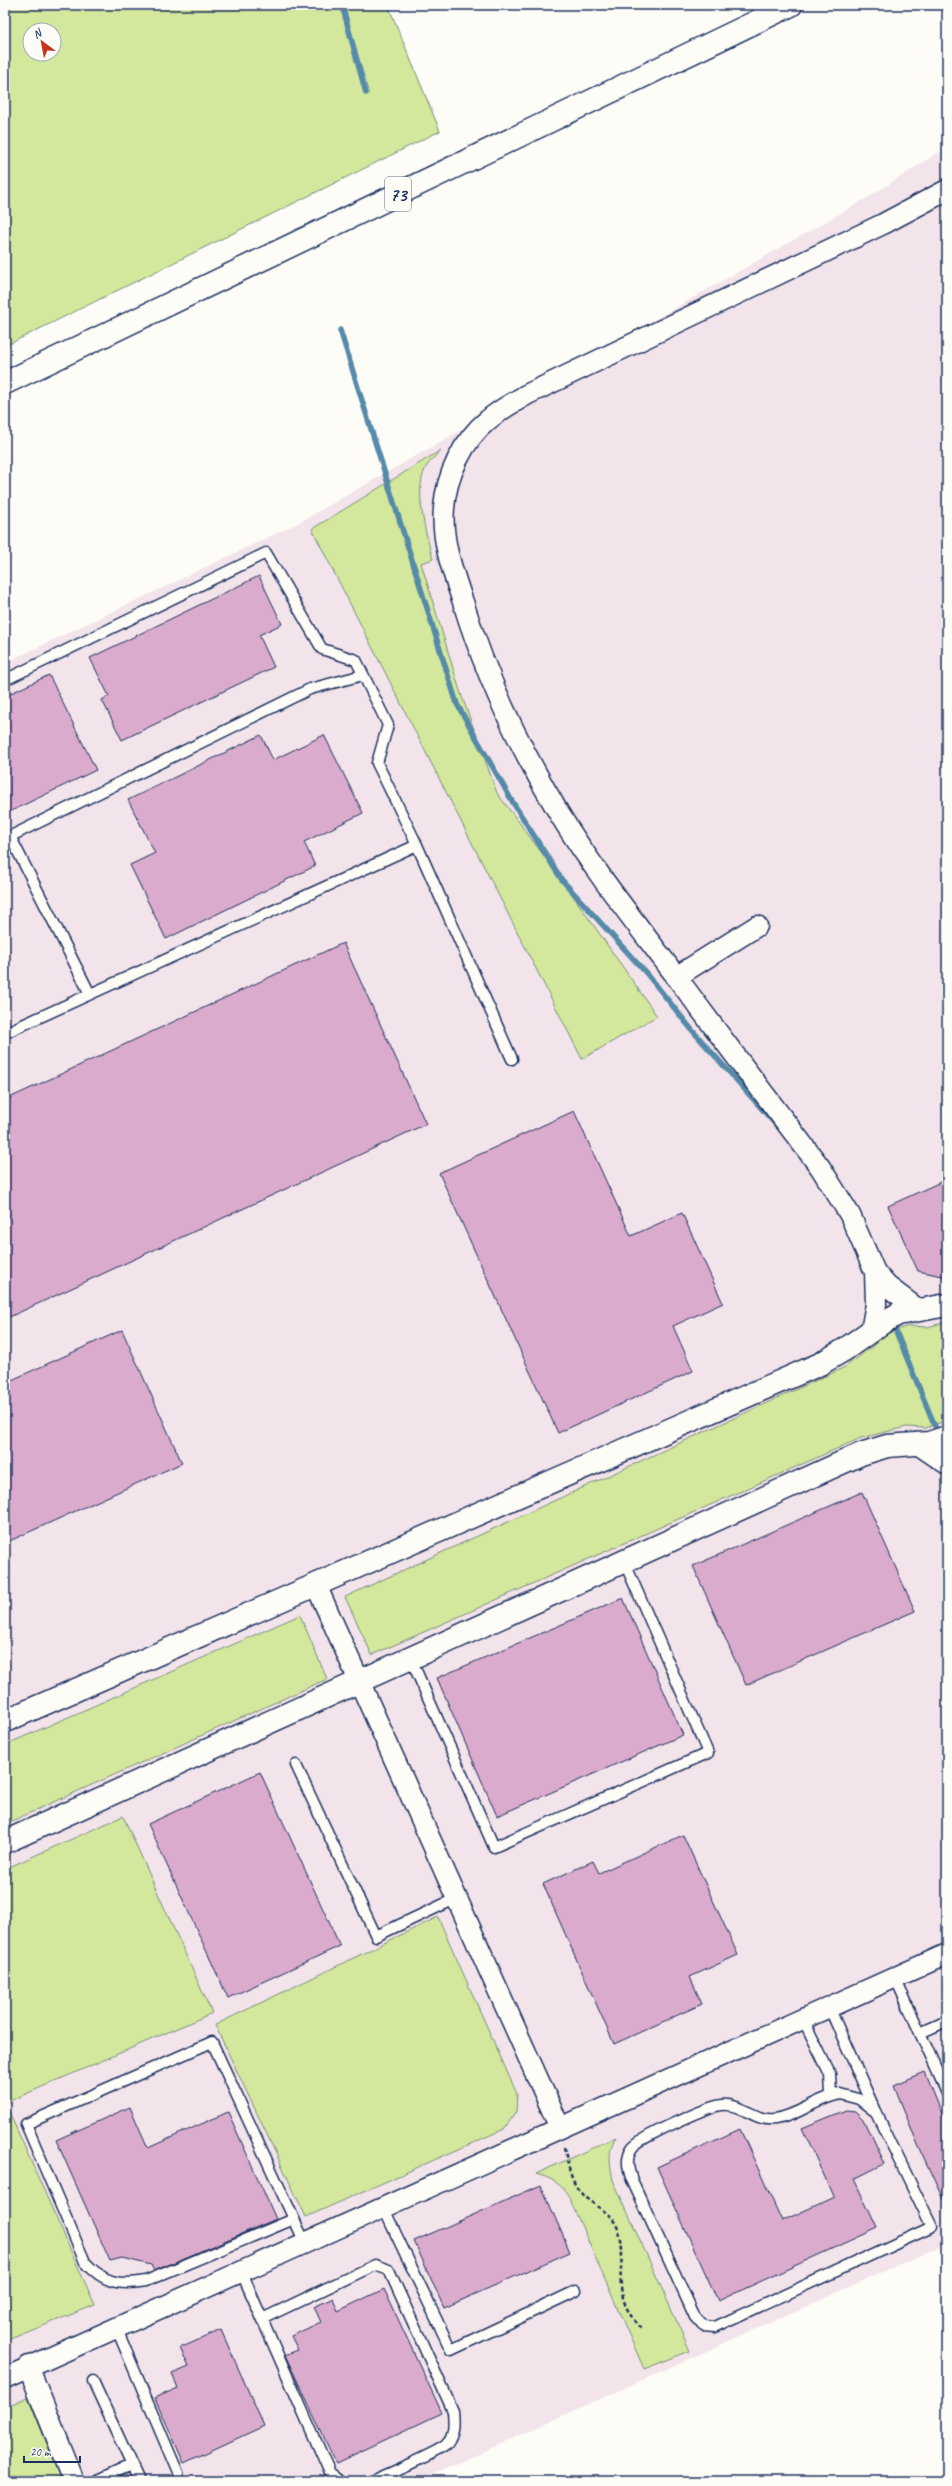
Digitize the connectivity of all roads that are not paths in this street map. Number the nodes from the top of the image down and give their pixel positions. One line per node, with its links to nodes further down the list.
1 (791, 5): 3 (main road, 73)
2 (947, 190): 9 (street)
3 (5, 384)
4 (363, 675): 5 (lane); 6 (lane); 7 (lane)
5 (5, 680)
6 (8, 838): 10 (lane)
7 (417, 845): 10 (lane); 12 (lane)
8 (757, 926): 9 (street)
9 (676, 977): 13 (street)
10 (90, 994): 11 (lane)
11 (5, 1033)
12 (512, 1059)
13 (875, 1272): 15 (street); 16 (street)
14 (947, 1305): 15 (main road)
15 (919, 1310): 16 (main road)
16 (871, 1331): 21 (main road)
17 (947, 1437): 18 (main road)
18 (916, 1443): 19 (street); 20 (main road)
19 (947, 1464)
20 (624, 1561): 22 (main road); 22 (lane)
21 (316, 1585): 23 (street); 24 (main road)
22 (411, 1658): 23 (main road)
23 (360, 1681): 26 (main road); 27 (street)
24 (5, 1720)
25 (296, 1764): 27 (lane)
26 (5, 1842)
27 (457, 1898): 37 (street)
28 (947, 1954): 29 (street)
29 (895, 1977): 30 (street); 33 (lane)
30 (829, 2007): 31 (street); 36 (lane)
31 (803, 2019): 35 (lane); 37 (street)
32 (947, 2021): 33 (lane)
33 (920, 2033): 34 (lane)
34 (947, 2093)
35 (831, 2095): 36 (lane); 36 (lane)
36 (876, 2112)
37 (560, 2128): 38 (street)
38 (383, 2207): 40 (street); 42 (lane)
39 (294, 2219): 39 (lane); 40 (lane)
40 (305, 2243): 41 (street)
41 (241, 2271): 43 (lane); 44 (street)
42 (576, 2291)
43 (262, 2319): 53 (lane); 54 (lane)
44 (116, 2327): 45 (street); 49 (lane)
45 (28, 2366): 46 (street); 50 (street)
46 (6, 2377)
47 (93, 2381): 48 (lane)
48 (131, 2465): 51 (lane); 52 (lane)
49 (178, 2473)
50 (74, 2481)
51 (96, 2481)
52 (139, 2481)
53 (341, 2481)
54 (371, 2481)

